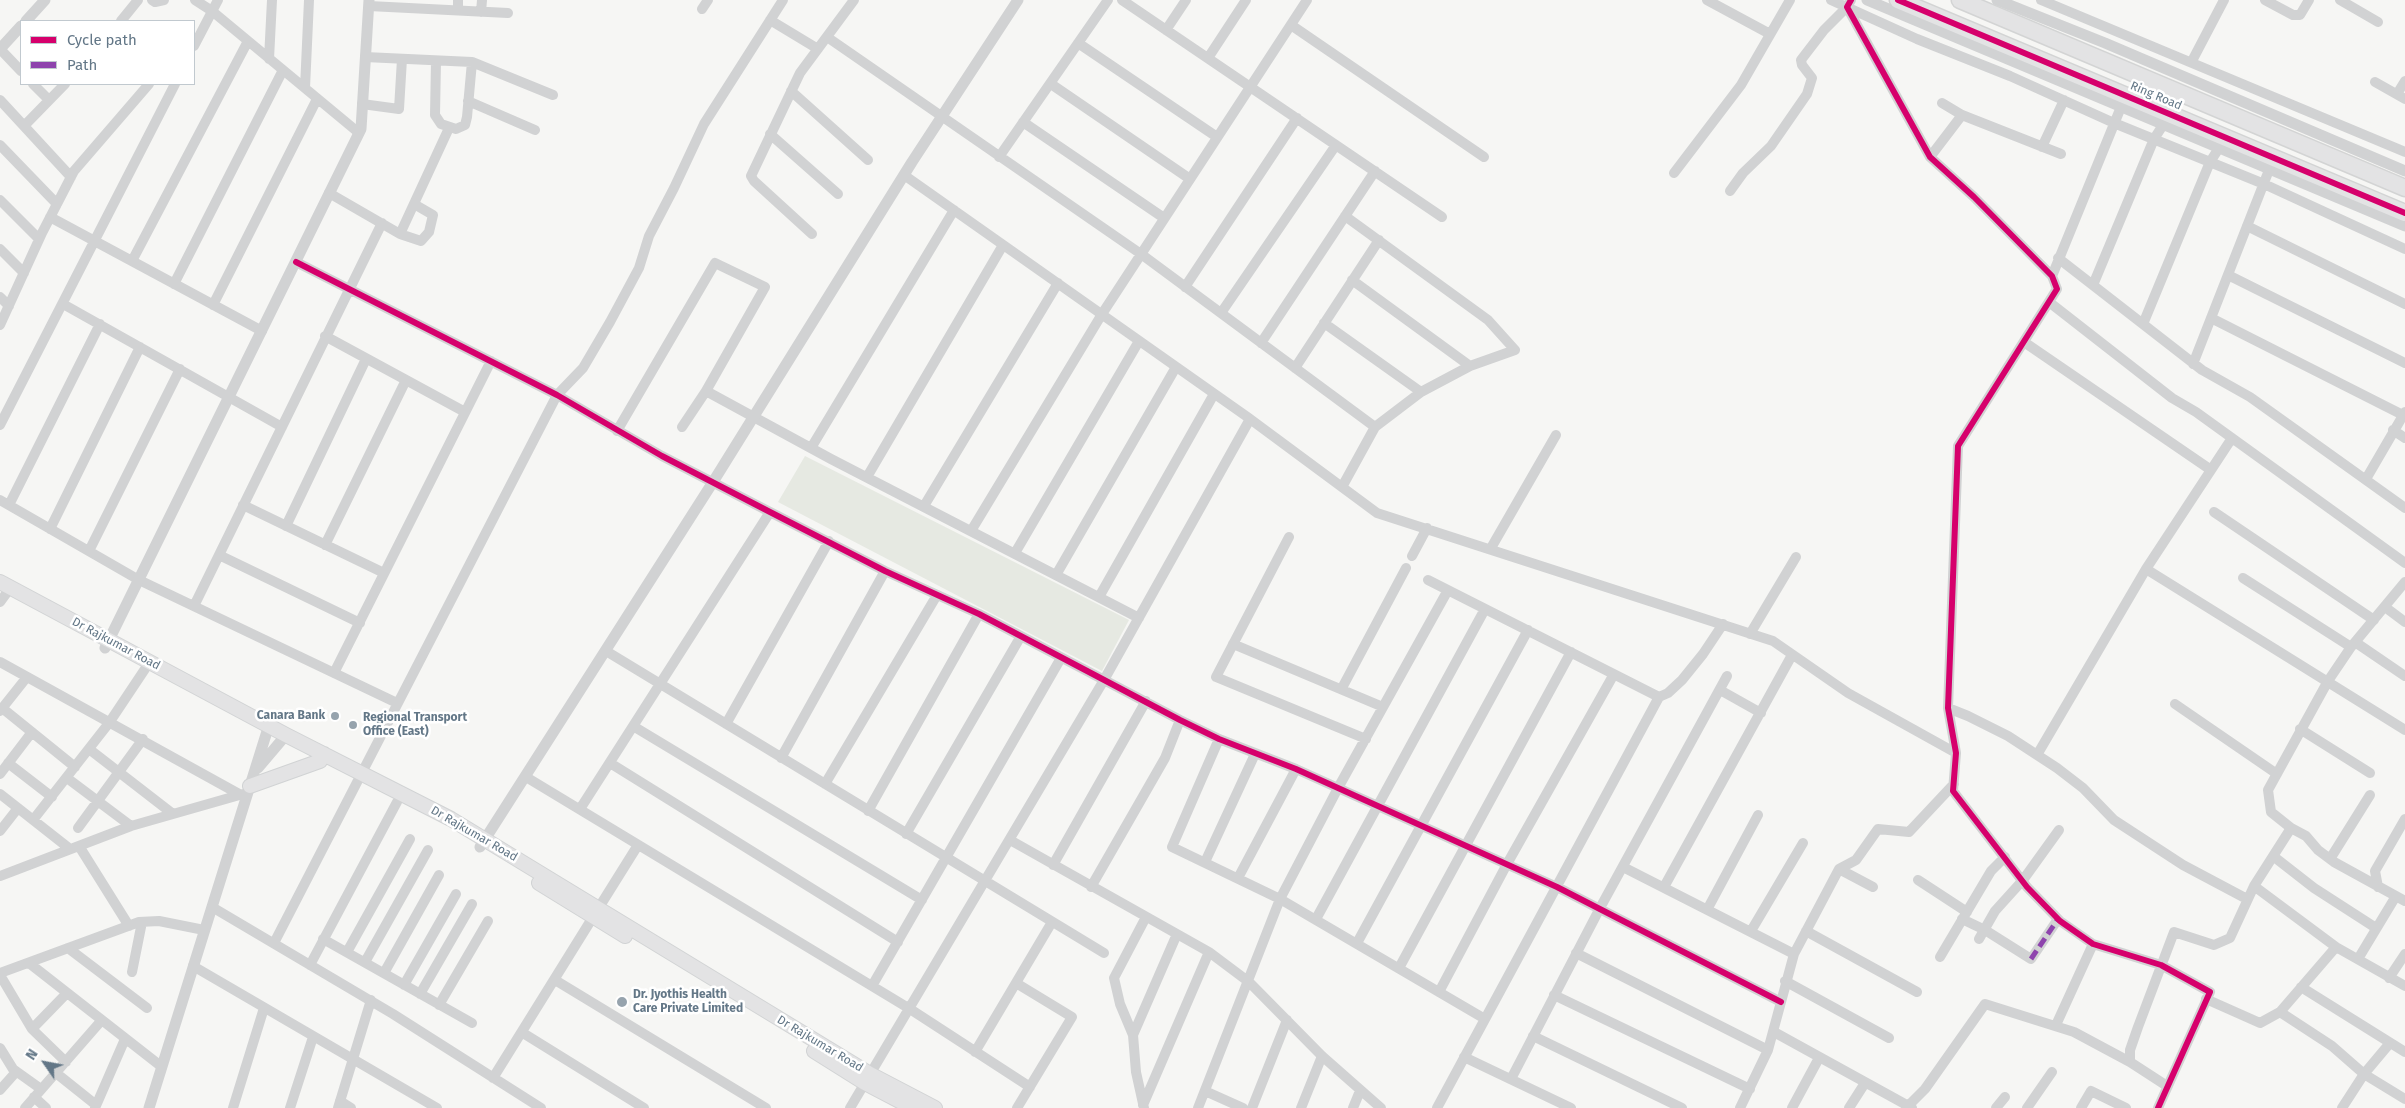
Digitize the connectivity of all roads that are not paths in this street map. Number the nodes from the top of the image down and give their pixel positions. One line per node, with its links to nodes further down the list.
1 (45, 0): 40 (street)
2 (138, 0): 41 (street)
3 (152, 0): 4 (street)
4 (164, 0)
5 (195, 0): 37 (street)
6 (218, 0): 37 (street)
7 (272, 0): 57 (street)
8 (309, 0): 72 (street)
9 (482, 0): 38 (street)
10 (783, 0): 42 (street)
11 (1018, 0): 86 (street)
12 (1108, 0): 51 (street)
13 (1122, 0): 46 (street)
14 (1186, 0): 46 (street)
15 (1246, 0): 56 (street)
16 (1307, 0): 44 (street)
17 (1707, 0): 48 (street)
18 (1790, 0): 48 (street)
19 (1831, 0): 34 (street)
20 (1867, 0): 83 (street)
21 (1898, 0): 128 (highway, Ring Road)
22 (1960, 0): 120 (highway, Ring Road)
23 (1997, 0): 36 (street)
24 (2041, 0): 60 (street)
25 (2265, 0): 26 (street)
26 (2309, 0)
27 (2340, 0): 43 (street)
28 (849, 2): 49 (street)
29 (2219, 2): 60 (street)
30 (369, 3): 31 (street); 55 (street)
31 (390, 4): 32 (street)
32 (412, 4): 33 (street)
33 (435, 4): 35 (street)
34 (1849, 4): 79 (street); 109 (street); 121 (street)
35 (458, 5): 38 (street)
36 (2023, 5): 90 (street)
37 (212, 11): 47 (street); 50 (street); 52 (street)
38 (481, 12): 39 (street)
39 (508, 13)
40 (27, 20)
41 (122, 20)
42 (770, 20): 54 (street); 189 (street)
43 (2378, 22)
44 (1291, 25): 71 (street); 108 (street)
45 (20, 27): 53 (street)
46 (1166, 30): 56 (street)
47 (195, 31)
48 (1770, 34): 115 (street)
49 (827, 37): 54 (street); 86 (street)
50 (248, 41): 57 (street); 146 (street)
51 (1078, 43): 66 (street); 98 (street)
52 (195, 44)
53 (0, 49): 62 (street)
54 (818, 49): 73 (street)
55 (365, 57): 58 (street); 82 (street)
56 (1208, 58): 71 (street)
57 (269, 59): 63 (street)
58 (402, 59): 59 (street); 82 (street)
59 (436, 61): 61 (street); 93 (street)
60 (2192, 61): 84 (street)
61 (472, 62): 74 (street); 80 (street)
62 (20, 70)
63 (283, 70): 72 (street); 154 (street)
64 (2405, 81): 75 (street)
65 (2375, 82): 75 (street)
66 (1051, 84): 88 (street); 118 (street)
67 (34, 85): 78 (street)
68 (64, 85): 78 (street)
69 (148, 85): 117 (street)
70 (174, 85): 140 (street)
71 (1250, 87): 87 (street); 98 (street)
72 (305, 88): 76 (street)
73 (791, 91): 97 (street); 110 (street)
74 (553, 95)
75 (2401, 97)
76 (317, 99): 95 (street); 162 (street)
77 (0, 100): 92 (street)
78 (49, 100): 92 (street)
79 (2064, 100): 89 (street); 102 (street)
80 (468, 101): 93 (street); 94 (street)
81 (1942, 103): 85 (street)
82 (362, 104): 95 (street)
83 (2121, 107): 89 (street); 91 (street)
84 (2301, 107): 90 (street); 96 (street)
85 (1962, 115): 102 (street); 109 (street)
86 (941, 118): 107 (street); 116 (street)
87 (1297, 118): 101 (street); 156 (street)
88 (1024, 122): 107 (street); 132 (street)
89 (2114, 123): 99 (street); 145 (street)
90 (2295, 124): 104 (street)
91 (2163, 125): 99 (street); 103 (street)
92 (24, 126): 117 (street)
93 (449, 128): 126 (street)
94 (535, 130)
95 (359, 133): 122 (street)
96 (2362, 133): 104 (street); 105 (street)
97 (770, 134): 123 (street); 137 (street)
98 (1218, 137): 118 (street)
99 (2154, 139): 111 (street); 155 (street)
100 (0, 145): 125 (street)
101 (1336, 145): 113 (street); 164 (street)
102 (2042, 146): 106 (street)
103 (2219, 148): 111 (street); 112 (street)
104 (2356, 150): 114 (street)
105 (2405, 152)
106 (2061, 154)
107 (999, 157): 144 (street)
108 (1484, 157)
109 (1930, 157): 148 (street)
110 (868, 160)
111 (2210, 162): 119 (street); 169 (street)
112 (2269, 170): 119 (street); 135 (street)
113 (1375, 171): 129 (street); 131 (street)
114 (2405, 171)
115 (1674, 174)
116 (904, 175): 127 (street); 193 (street)
117 (71, 177): 125 (street)
118 (1190, 179): 132 (street)
119 (2264, 184): 134 (street); 142 (street)
120 (2405, 188)
121 (1730, 191)
122 (329, 194): 133 (street); 147 (street)
123 (838, 194)
124 (0, 200): 138 (street)
125 (57, 204): 130 (street)
126 (414, 204): 136 (street); 136 (street)
127 (954, 210): 141 (street); 204 (street)
128 (2405, 212)
129 (1345, 216): 139 (street); 175 (street)
130 (50, 217): 138 (street); 140 (street)
131 (1442, 217)
132 (1164, 218): 144 (street)
133 (382, 223): 136 (street); 157 (street)
134 (2247, 226): 150 (street); 161 (street)
135 (2405, 226)
136 (400, 234)
137 (812, 234)
138 (39, 239): 149 (street)
139 (1379, 240): 152 (street); 181 (street)
140 (96, 242): 146 (street); 160 (street)
141 (1003, 245): 153 (street); 206 (street)
142 (2405, 248)
143 (0, 249): 149 (street)
144 (1141, 254): 156 (street); 165 (street)
145 (2058, 258): 148 (street); 151 (street); 155 (street)
146 (132, 261): 154 (street)
147 (296, 262): 157 (street); 171 (street)
148 (2040, 264): 151 (street)
149 (24, 273): 163 (street)
150 (2228, 275): 166 (street); 179 (street)
151 (2052, 276): 159 (street)
152 (1352, 280): 167 (street); 181 (street)
153 (1058, 283): 165 (street); 212 (street)
154 (174, 284): 162 (street)
155 (2093, 285): 169 (street)
156 (1185, 287): 164 (street)
157 (349, 289): 172 (street); 178 (street)
158 (0, 297): 163 (street)
159 (2049, 302): 174 (street); 202 (street)
160 (63, 304): 168 (street); 195 (street)
161 (2405, 304)
162 (213, 305): 171 (street)
163 (9, 306): 170 (street)
164 (1221, 313): 175 (street)
165 (1102, 314): 173 (street); 219 (street)
166 (2211, 318): 180 (street); 192 (street)
167 (1324, 323): 183 (street); 187 (street)
168 (100, 324): 176 (street); 210 (street)
169 (2143, 324): 180 (street)
170 (0, 325)
171 (262, 331): 190 (street)
172 (325, 336): 177 (street); 196 (street)
173 (1139, 341): 182 (street); 225 (street)
174 (2024, 342): 205 (street); 279 (street)
175 (1261, 343): 183 (street)
176 (140, 346): 184 (street); 218 (street)
177 (366, 359): 185 (street); 216 (street)
178 (491, 361): 189 (street); 191 (street)
179 (2405, 363)
180 (2193, 364): 207 (street)
181 (1470, 366): 187 (street)
182 (1176, 367): 188 (street); 234 (street)
183 (1294, 368): 198 (street)
184 (180, 369): 190 (street); 224 (street)
185 (406, 380): 191 (street); 222 (street)
186 (706, 391): 193 (street); 197 (street); 199 (street)
187 (1421, 392): 198 (street)
188 (1214, 394): 194 (street); 242 (street)
189 (557, 395): 199 (street); 276 (street)
190 (230, 396): 196 (street); 236 (street)
191 (465, 412): 233 (street)
192 (2404, 413): 200 (street)
193 (754, 415): 204 (street); 208 (street)
194 (1250, 419): 209 (street); 247 (street)
195 (0, 425)
196 (282, 427): 211 (street)
197 (682, 427)
198 (1375, 427): 209 (street)
199 (617, 430): 208 (street)
200 (2393, 430): 203 (street); 207 (street)
201 (1556, 435): 223 (street)
202 (2232, 438): 205 (street); 229 (street)
203 (2405, 438)
204 (811, 448): 206 (street)
205 (2211, 470): 231 (street)
206 (867, 477): 212 (street)
207 (2366, 479): 213 (street)
208 (713, 482): 214 (street); 258 (street)
209 (1342, 487): 217 (street)
210 (4, 503): 218 (street)
211 (243, 505): 216 (street); 226 (street)
212 (924, 506): 219 (street)
213 (2405, 508)
214 (770, 512): 221 (street); 271 (street)
215 (2214, 512): 248 (street)
216 (286, 526): 222 (street)
217 (1427, 528): 223 (street); 227 (street)
218 (50, 529): 224 (street)
219 (971, 531): 225 (street)
220 (1289, 537): 256 (street)
221 (830, 541): 232 (street); 284 (street)
222 (325, 545): 233 (street)
223 (1491, 548): 251 (street)
224 (89, 551): 236 (street)
225 (1015, 553): 234 (street)
226 (219, 555): 243 (street); 250 (street)
227 (1412, 556)
228 (1796, 557): 253 (street)
229 (2405, 563)
230 (1406, 568): 272 (street)
231 (2146, 569): 270 (street); 297 (street)
232 (885, 571): 241 (street); 299 (street)
233 (384, 573): 250 (street)
234 (1056, 575): 242 (street)
235 (2244, 578): 257 (street)
236 (139, 580): 243 (street); 255 (street)
237 (1428, 580): 239 (street)
238 (2405, 582): 244 (street)
239 (1448, 590): 245 (street); 278 (street)
240 (3, 592): 255 (main road, Dr Rajkumar Road)
241 (937, 595): 246 (street); 312 (street)
242 (1099, 597): 247 (street)
243 (194, 606): 264 (street)
244 (2385, 607): 248 (street); 249 (street)
245 (1485, 609): 252 (street); 321 (street)
246 (979, 614): 254 (street); 324 (street)
247 (1139, 618): 269 (street)
248 (2374, 620): 257 (street)
249 (2405, 622)
250 (360, 623): 264 (street)
251 (1723, 624): 253 (street); 274 (street)
252 (1528, 630): 259 (street); 330 (street)
253 (1750, 634): 260 (street)
254 (1021, 636): 261 (street); 335 (street)
255 (107, 644): 263 (main road, Dr Rajkumar Road); 286 (main road, Dr Rajkumar Road)
256 (1233, 644): 272 (street); 293 (street)
257 (2353, 645): 268 (street); 270 (street)
258 (606, 651): 271 (street); 310 (street)
259 (1571, 652): 265 (street); 341 (street)
260 (1792, 655): 281 (street); 295 (street)
261 (1062, 658): 269 (street); 346 (street)
262 (0, 662): 266 (street)
263 (145, 670): 283 (street); 286 (main road, Dr Rajkumar Road)
264 (334, 673): 276 (street)
265 (1614, 674): 274 (street); 349 (street)
266 (27, 676): 280 (street); 283 (street)
267 (1727, 676): 273 (street)
268 (2405, 676)
269 (1104, 680): 275 (street); 337 (street)
270 (2328, 681): 287 (street); 288 (street)
271 (661, 684): 284 (street); 285 (street)
272 (1342, 688): 278 (street)
273 (1720, 690): 281 (street); 351 (street)
274 (1659, 697): 361 (street)
275 (1146, 701): 282 (street); 350 (street)
276 (397, 703): 309 (street)
277 (2175, 704): 308 (street)
278 (1383, 707): 293 (street)
279 (1948, 708): 295 (street); 297 (street)
280 (1, 710): 289 (street)
281 (1761, 713): 362 (street)
282 (1180, 720): 292 (street); 360 (street)
283 (109, 723): 291 (street); 294 (street)
284 (726, 724): 299 (street)
285 (633, 726): 301 (street); 368 (street)
286 (267, 729): 290 (main road, Dr Rajkumar Road); 304 (street)
287 (2300, 729): 306 (street); 308 (street)
288 (2405, 730)
289 (32, 732): 300 (street); 302 (street)
290 (284, 738): 298 (main road, Dr Rajkumar Road); 304 (street)
291 (143, 739): 305 (street); 315 (street)
292 (1219, 739): 296 (street); 348 (street)
293 (1366, 739): 314 (street)
294 (89, 749): 302 (street); 305 (street)
295 (1956, 753): 313 (street)
296 (1255, 754): 303 (street); 348 (street)
297 (2037, 755): 369 (street)
298 (322, 758): 309 (main road, Dr Rajkumar Road); 315 (main road)
299 (781, 758): 312 (street)
300 (8, 763): 307 (street); 318 (street)
301 (610, 763): 323 (street); 391 (street)
302 (75, 767): 311 (street)
303 (1296, 769): 314 (street); 355 (street)
304 (257, 770): 315 (street)
305 (120, 772): 319 (street); 325 (street)
306 (2370, 773)
307 (0, 774)
308 (2276, 774): 332 (street)
309 (359, 777): 320 (main road, Dr Rajkumar Road); 339 (main road, Dr Rajkumar Road); 393 (street)
310 (526, 777): 323 (street); 339 (street)
311 (67, 778): 318 (street); 319 (street)
312 (825, 784): 324 (street)
313 (1954, 784): 345 (street); 352 (street)
314 (1338, 788): 321 (street); 367 (street)
315 (245, 791): 325 (street); 371 (street)
316 (0, 794): 322 (street)
317 (2370, 795): 347 (street)
318 (52, 797): 327 (street)
319 (99, 801): 329 (street); 331 (street)
320 (397, 802): 339 (main road, Dr Rajkumar Road); 389 (street)
321 (1378, 806): 330 (street); 378 (street)
322 (18, 808): 327 (street); 334 (street)
323 (580, 810): 340 (street)
324 (868, 811): 335 (street)
325 (173, 814): 329 (street)
326 (1758, 815): 373 (street)
327 (34, 820): 342 (street)
328 (2405, 820): 364 (street)
329 (131, 826): 342 (street)
330 (1422, 826): 341 (street); 392 (street)
331 (78, 828)
332 (2292, 828): 344 (street); 347 (street)
333 (2059, 830): 357 (street)
334 (0, 831)
335 (906, 834): 346 (street)
336 (410, 839): 397 (street)
337 (1010, 840): 350 (street); 358 (street)
338 (1802, 842): 386 (street)
339 (483, 843): 374 (main road, Dr Rajkumar Road)
340 (638, 845): 374 (street); 420 (street)
341 (1464, 845): 349 (street); 410 (street)
342 (75, 848): 354 (street); 382 (street)
343 (428, 850): 405 (street)
344 (2273, 856): 359 (street); 383 (street)
345 (2005, 857): 357 (street); 375 (street)
346 (945, 858): 358 (street); 368 (street)
347 (2330, 859): 364 (street)
348 (1205, 862): 355 (street)
349 (1507, 864): 361 (street); 423 (street)
350 (1053, 865): 360 (street)
351 (1623, 866): 362 (street); 372 (street)
352 (1839, 869): 363 (street); 387 (street)
353 (439, 875): 412 (street)
354 (0, 876)
355 (1238, 878): 367 (street)
356 (1918, 880): 375 (street)
357 (2023, 880): 377 (street); 385 (street)
358 (985, 882): 381 (street); 434 (street)
359 (2254, 886): 369 (street); 395 (street)
360 (1092, 887): 376 (street)
361 (1558, 887): 372 (street); 436 (street)
362 (1664, 887): 373 (street)
363 (1873, 887)
364 (2378, 887): 366 (street)
365 (456, 894): 419 (street)
366 (2400, 898): 383 (street)
367 (1280, 899): 378 (street); 417 (street)
368 (922, 900): 391 (street)
369 (2247, 900): 408 (street)
370 (472, 904): 426 (street)
371 (212, 907): 384 (street); 393 (street)
372 (1600, 908): 400 (street); 430 (street)
373 (1708, 908): 386 (street)
374 (596, 913): 415 (street); 466 (main road, Dr Rajkumar Road)
375 (1964, 916): 385 (street); 403 (street)
376 (1146, 917): 388 (street); 444 (street)
377 (2058, 918): 385 (street); 394 (street)
378 (1316, 919): 392 (street)
379 (488, 921): 431 (street)
380 (142, 922): 382 (street); 384 (street); 411 (street)
381 (1052, 922): 399 (street); 418 (street)
382 (128, 926): 396 (street)
383 (2376, 928): 404 (street)
384 (204, 930): 409 (street)
385 (1985, 930): 390 (street)
386 (1751, 931): 401 (street)
387 (1806, 931): 401 (street); 424 (street)
388 (1177, 934): 398 (street); 444 (street)
389 (324, 939): 397 (street); 407 (street)
390 (1979, 939)
391 (898, 942): 420 (street)
392 (1357, 943): 410 (street)
393 (274, 944): 407 (street)
394 (2093, 944): 408 (street); 440 (street)
395 (2336, 947): 404 (street); 422 (street)
396 (68, 948): 406 (street); 432 (street)
397 (346, 952): 405 (street)
398 (1209, 952): 417 (street); 479 (street)
399 (1104, 953)
400 (1576, 953): 427 (street); 451 (street)
401 (1794, 954): 416 (street)
402 (2405, 954): 414 (street)
403 (1940, 956)
404 (2358, 960): 414 (street)
405 (365, 962): 412 (street)
406 (29, 963): 413 (street); 425 (street)
407 (310, 965): 429 (street)
408 (2161, 965): 428 (street); 459 (street)
409 (193, 966): 433 (street); 460 (street)
410 (1399, 968): 423 (street)
411 (132, 972)
412 (384, 973): 419 (street)
413 (0, 974): 441 (street)
414 (2389, 978): 421 (street)
415 (555, 980): 443 (street); 491 (street)
416 (1785, 981): 430 (street); 447 (street)
417 (1249, 982): 437 (street); 473 (street)
418 (1016, 983): 452 (street); 470 (street)
419 (404, 985): 426 (street)
420 (872, 986): 434 (street)
421 (2405, 986)
422 (2301, 987): 435 (street); 449 (street)
423 (1439, 992): 436 (street)
424 (1917, 992)
425 (67, 993): 438 (street); 441 (street)
426 (420, 994): 431 (street)
427 (1554, 995): 445 (street); 471 (street)
428 (2206, 999): 435 (street); 469 (street)
429 (371, 1000): 457 (street); 465 (street)
430 (1781, 1002): 442 (street)
431 (440, 1005): 439 (street)
432 (147, 1008)
433 (264, 1008): 446 (street); 485 (street)
434 (910, 1009): 452 (street); 466 (street)
435 (2280, 1012): 464 (street)
436 (1485, 1019): 455 (street)
437 (1286, 1020): 454 (street); 498 (street)
438 (101, 1021): 448 (street); 458 (street)
439 (472, 1023)
440 (2056, 1025): 459 (street); 481 (street)
441 (32, 1029): 458 (street)
442 (1774, 1032): 451 (street); 456 (street)
443 (523, 1033): 465 (street); 490 (street)
444 (1133, 1034): 479 (street)
445 (1533, 1036): 467 (street); 504 (street)
446 (313, 1037): 457 (street); 486 (street)
447 (1889, 1038)
448 (125, 1039): 460 (street); 480 (street)
449 (2390, 1043): 453 (street); 464 (street)
450 (0, 1048): 461 (street)
451 (1768, 1050): 471 (street)
452 (975, 1052): 470 (street)
453 (2405, 1052)
454 (1322, 1056): 474 (street); 499 (street)
455 (1464, 1057): 467 (street); 502 (street)
456 (1819, 1058): 468 (street); 506 (street)
457 (353, 1060): 478 (street); 488 (street)
458 (66, 1062): 463 (street)
459 (2130, 1062): 469 (street)
460 (162, 1068): 484 (street)
461 (16, 1072): 472 (street); 475 (street)
462 (2052, 1072): 509 (street)
463 (56, 1073): 475 (street); 480 (street)
464 (2364, 1074): 477 (street); 513 (street)
465 (494, 1078): 489 (street)
466 (868, 1079): 492 (street); 493 (main road, Dr Rajkumar Road); 494 (main road, Dr Rajkumar Road)
467 (1510, 1079): 503 (street)
468 (1865, 1083): 481 (street); 507 (street)
469 (2167, 1086): 512 (street)
470 (1030, 1087): 495 (street)
471 (1750, 1089): 505 (street)
472 (0, 1090)
473 (1205, 1091): 496 (street); 497 (street)
474 (1360, 1091): 500 (street); 501 (street)
475 (38, 1093): 482 (street); 483 (street)
476 (2005, 1097): 508 (street)
477 (2405, 1099)
478 (339, 1105): 487 (street)
479 (1144, 1106)
480 (95, 1107)
481 (1909, 1107)
482 (25, 1108)
483 (46, 1108)
484 (149, 1108)
485 (233, 1108)
486 (290, 1108)
487 (351, 1108)
488 (437, 1108)
489 (541, 1108)
490 (644, 1108)
491 (766, 1108)
492 (850, 1108)
493 (913, 1108)
494 (935, 1108)
495 (1017, 1108)
496 (1198, 1108)
497 (1243, 1108)
498 (1252, 1108)
499 (1301, 1108)
500 (1352, 1108)
501 (1381, 1108)
502 (1437, 1108)
503 (1571, 1108)
504 (1682, 1108)
505 (1740, 1108)
506 (1792, 1108)
507 (1849, 1108)
508 (1996, 1108)
509 (2027, 1108)
510 (2081, 1108): 511 (street)
511 (2126, 1108)
512 (2158, 1108)
513 (2342, 1108)

